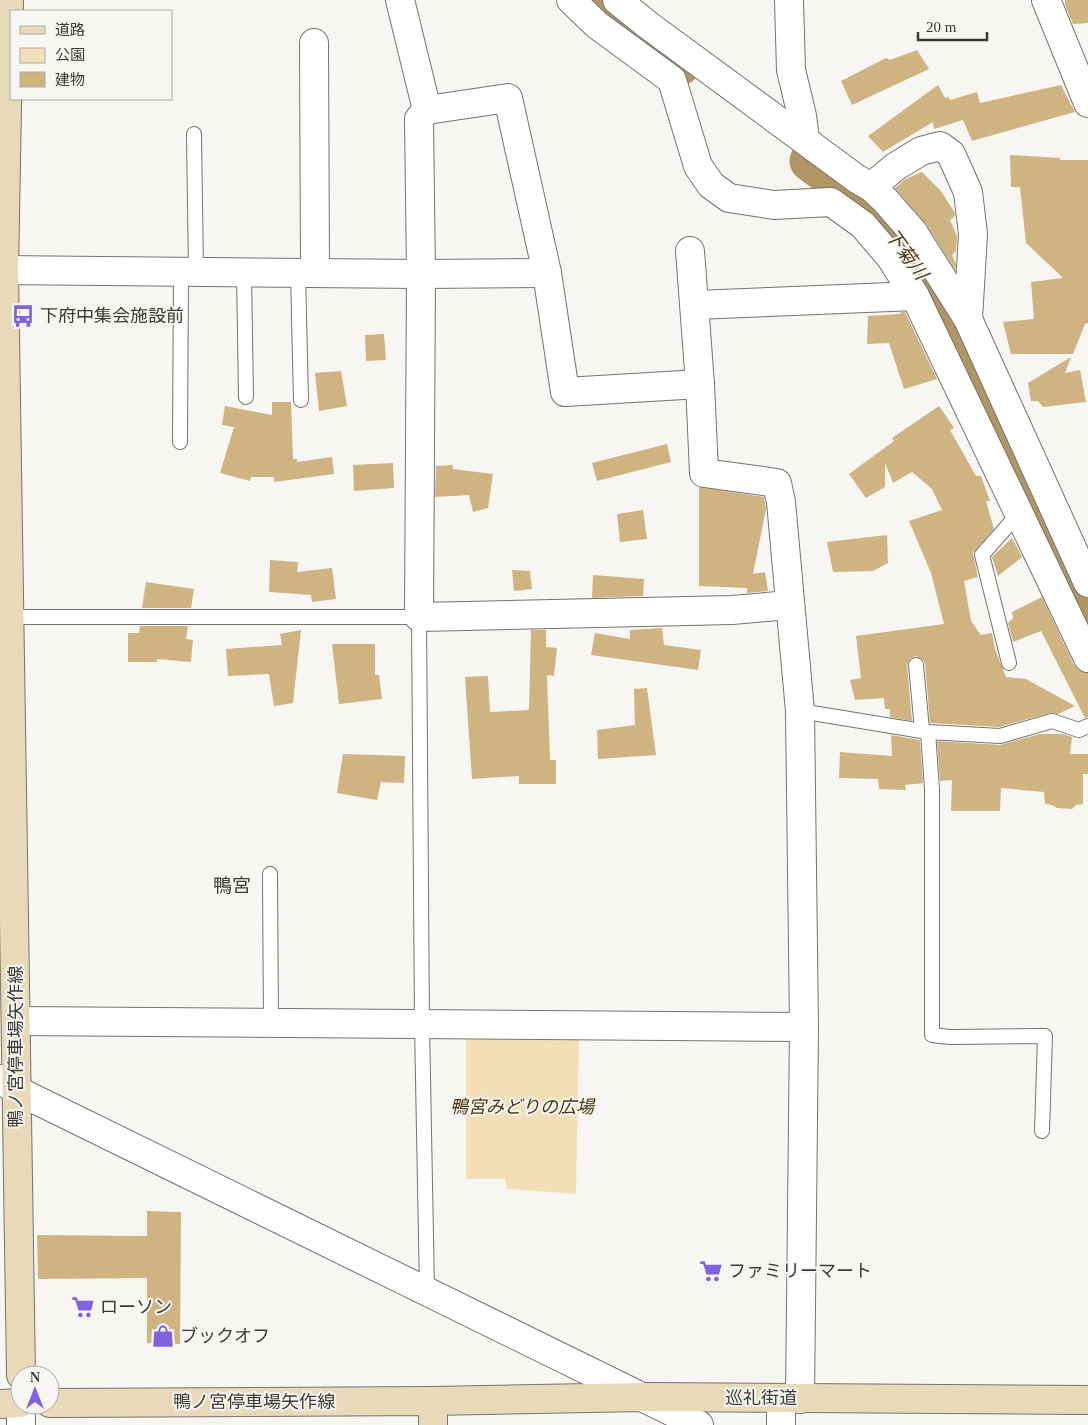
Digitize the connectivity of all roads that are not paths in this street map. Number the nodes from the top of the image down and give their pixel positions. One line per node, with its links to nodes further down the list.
1 (9, 0): 14 (main road, 鴨ノ宮停車場矢作線)
2 (400, 0): 9 (street)
3 (571, 0): 20 (street)
4 (617, 0): 11 (street)
5 (789, 0): 11 (street)
6 (1046, 0): 8 (street)
7 (314, 43): 17 (street)
8 (1088, 103)
9 (427, 110): 18 (street); 19 (street)
10 (194, 134): 15 (lane)
11 (806, 140): 12 (street)
12 (871, 187): 22 (street); 22 (street)
13 (690, 252): 21 (street)
14 (2, 270): 15 (street); 30 (main road, 鴨ノ宮停車場矢作線)
15 (188, 272): 16 (street); 26 (lane)
16 (244, 272): 17 (street); 24 (lane)
17 (307, 273): 19 (street); 25 (lane)
18 (547, 273): 19 (street); 23 (street)
19 (421, 274): 31 (street)
20 (915, 296): 21 (street); 27 (street)
21 (695, 305): 23 (street)
22 (968, 319): 28 (street)
23 (700, 384): 29 (street)
24 (246, 397)
25 (301, 400)
26 (180, 442)
27 (1018, 514): 32 (street); 33 (lane)
28 (1088, 583)
29 (790, 605): 31 (street); 35 (street)
30 (9, 617): 31 (lane); 39 (main road, 鴨ノ宮停車場矢作線)
31 (419, 617): 41 (lane)
32 (1088, 658)
33 (1009, 663)
34 (916, 665): 37 (lane)
35 (800, 711): 37 (lane); 42 (street)
36 (1088, 726): 37 (lane)
37 (925, 731): 44 (lane)
38 (270, 874): 40 (lane)
39 (16, 1021): 40 (street); 43 (main road, 鴨ノ宮停車場矢作線)
40 (271, 1024): 41 (street)
41 (422, 1025): 42 (street); 45 (lane)
42 (804, 1028): 48 (street)
43 (8, 1084): 45 (street); 46 (main road, 鴨ノ宮停車場矢作線)
44 (1042, 1131)
45 (426, 1290): 47 (street)
46 (21, 1365)
47 (645, 1398): 48 (main road, 巡礼街道); 51 (main road, 巡礼街道); 52 (street)
48 (790, 1398): 49 (main road, 巡礼街道); 53 (street)
49 (1088, 1400)
50 (60, 1403): 51 (main road, 鴨ノ宮停車場矢作線)
51 (433, 1413)
52 (699, 1425)
53 (781, 1425)

